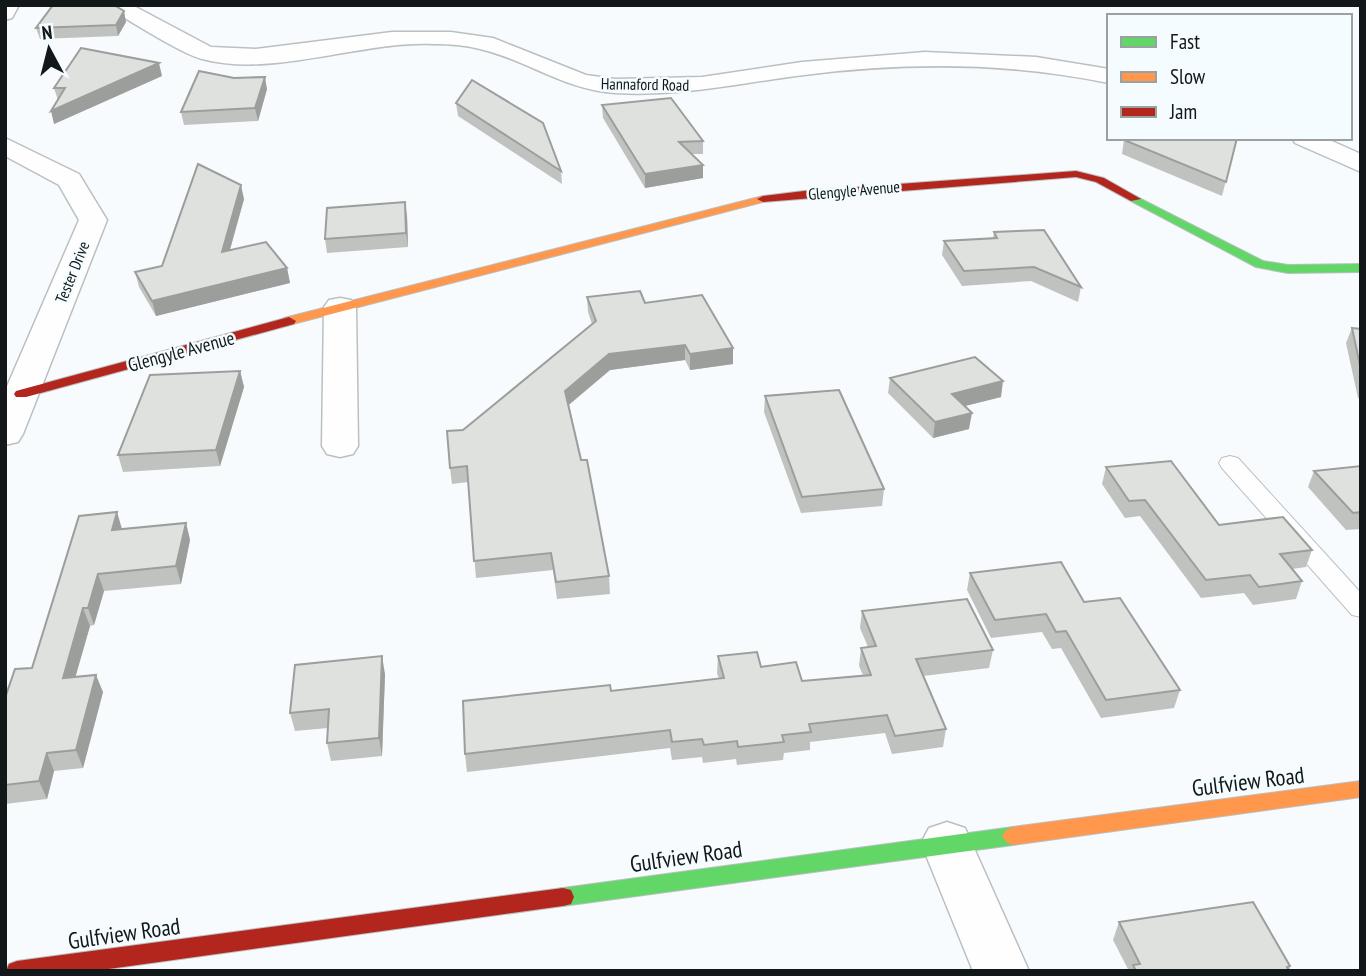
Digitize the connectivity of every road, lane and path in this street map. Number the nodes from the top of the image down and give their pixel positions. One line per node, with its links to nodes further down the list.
1 (9, 5): 3 (street)
2 (116, 5): 4 (street, Hannaford Road)
3 (5, 14)
4 (1107, 76)
5 (1308, 140): 7 (street)
6 (5, 146): 10 (street, Tester Drive)
7 (1361, 164)
8 (1361, 268): 9 (street, Glengyle Avenue)
9 (340, 307): 10 (street, Glengyle Avenue); 12 (street)
10 (21, 394): 11 (street, Tester Drive)
11 (5, 433)
12 (340, 446)
13 (1230, 463): 14 (lane)
14 (1361, 609)
15 (1361, 789): 16 (street, Gulfview Road)
16 (947, 843): 17 (street, Gulfview Road); 18 (street)
17 (17, 971)
18 (1001, 971)

